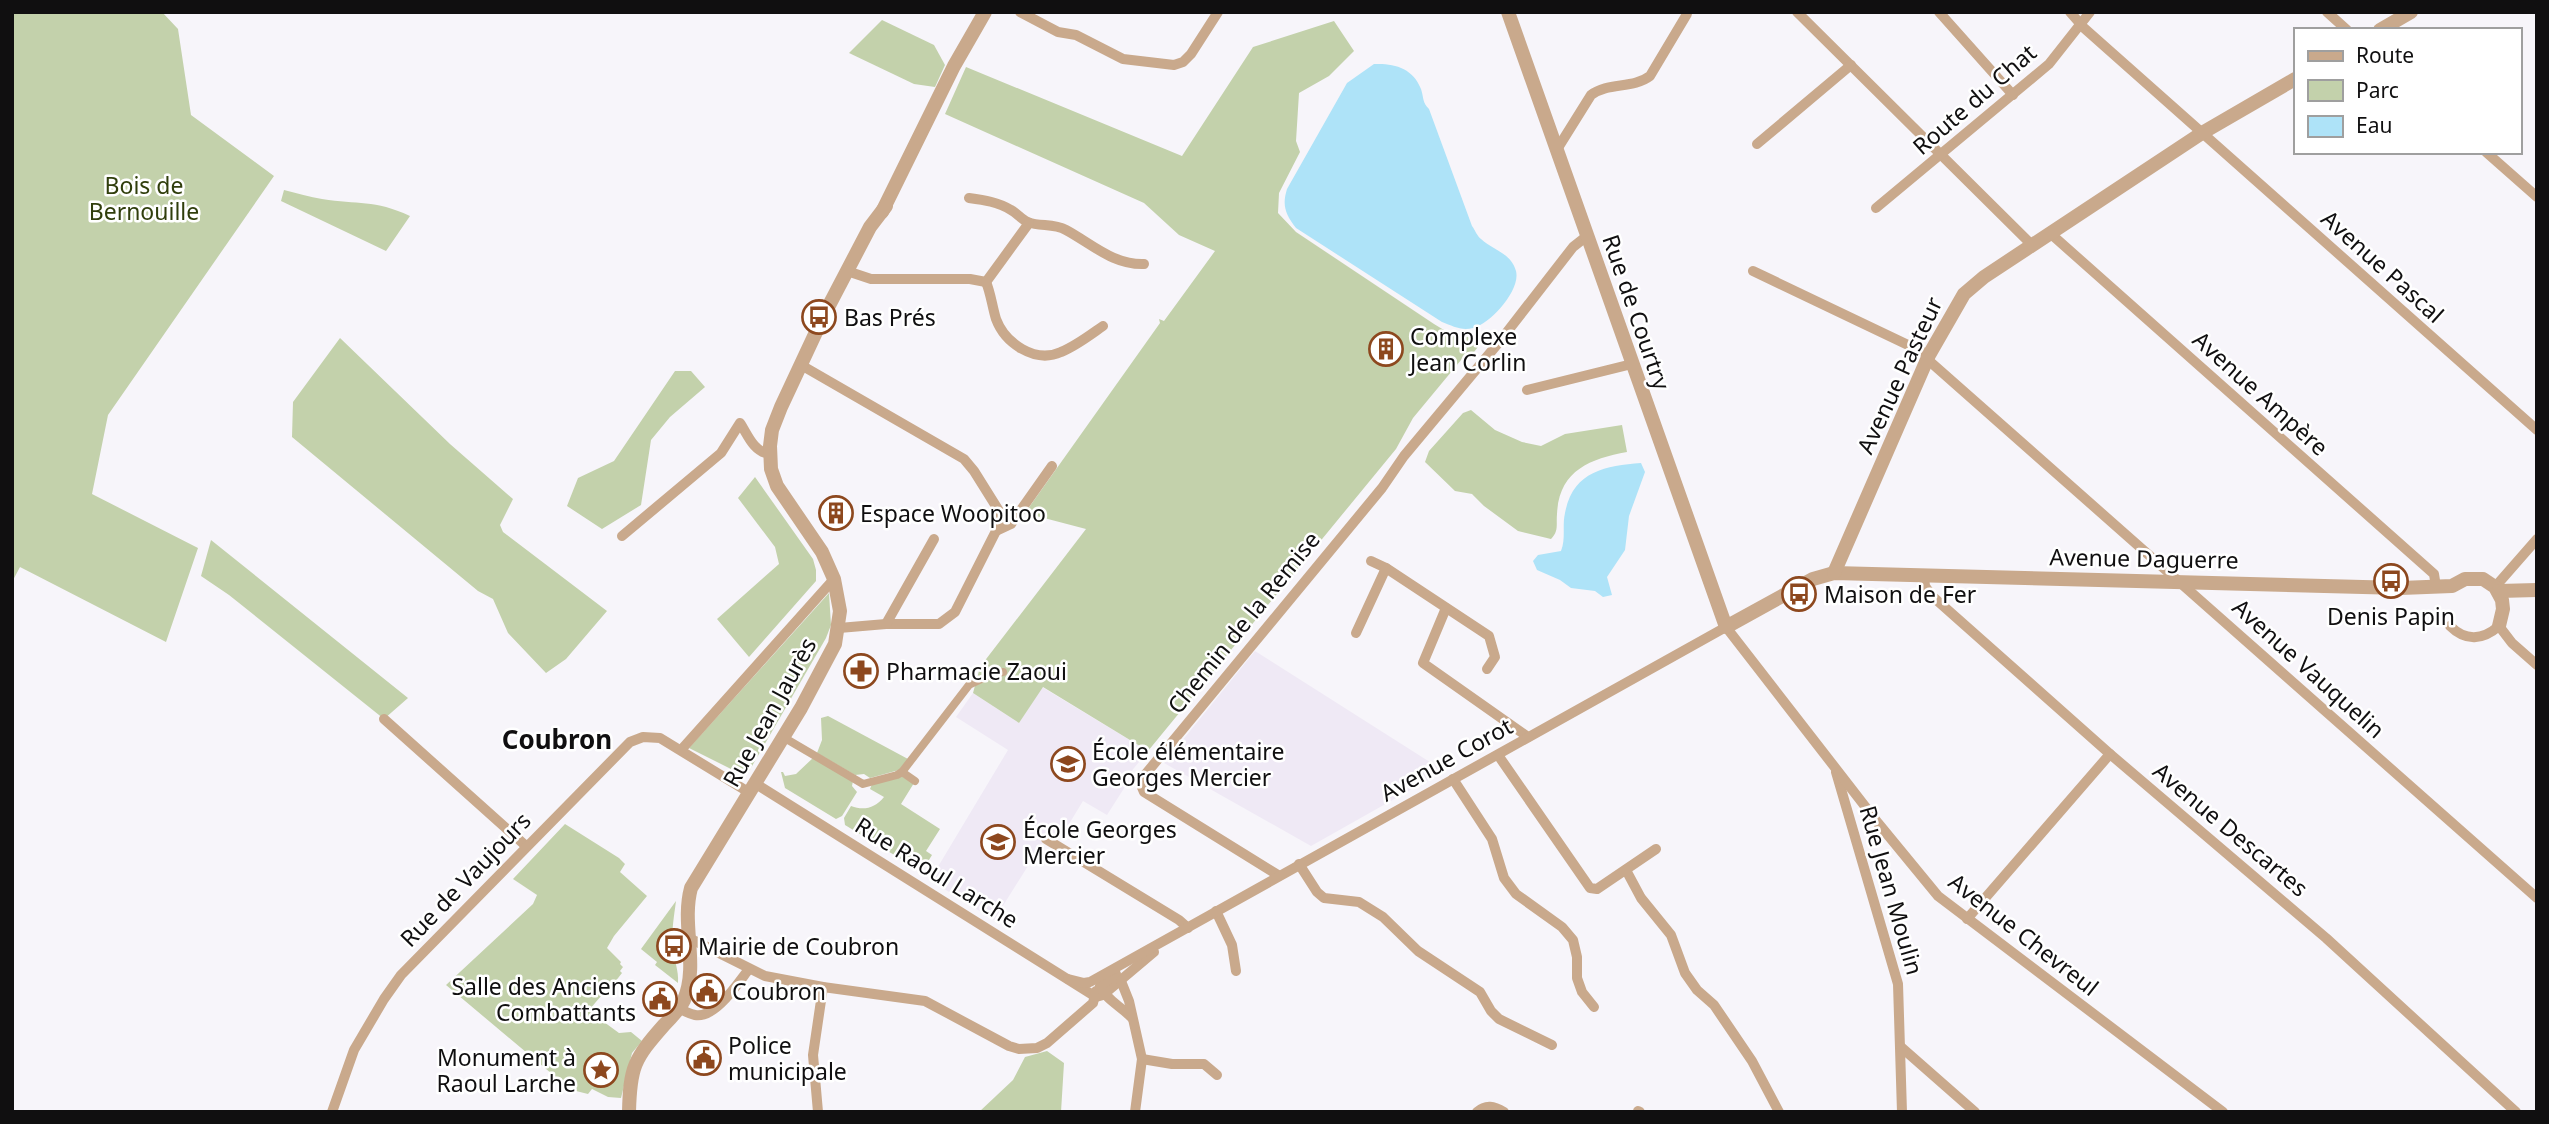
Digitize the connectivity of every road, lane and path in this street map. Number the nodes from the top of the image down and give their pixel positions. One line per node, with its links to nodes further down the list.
1 (974, 12): 17 (street, Rue Jean Jaurès)
2 (985, 12): 17 (street, Rue Jean Jaurès)
3 (1020, 12): 4 (street)
4 (1218, 12)
5 (1508, 12): 22 (street, Rue de Courtry)
6 (1686, 12): 22 (street)
7 (1797, 12): 16 (street)
8 (1939, 12): 19 (street)
9 (2070, 12): 13 (street, Avenue Pascal)
10 (2090, 12): 13 (street, Route du Chat)
11 (2327, 12): 14 (street)
12 (2411, 12): 15 (street)
13 (2081, 25): 19 (street, Route du Chat); 20 (street, Avenue Pascal)
14 (2345, 28)
15 (2383, 28)
16 (1850, 65): 21 (street); 24 (street)
17 (954, 66): 34 (street, Rue Jean Jaurès)
18 (2294, 80): 20 (street, Avenue Pasteur)
19 (2013, 95): 24 (street, Route du Chat)
20 (2202, 133): 29 (street, Avenue Pasteur); 41 (street, Avenue Pascal)
21 (1757, 144)
22 (1556, 151): 30 (street, Rue de Courtry)
23 (2488, 154): 25 (street)
24 (1942, 155): 27 (street, Route du Chat); 31 (street)
25 (2537, 197)
26 (969, 198): 28 (street)
27 (1876, 208)
28 (1028, 222): 32 (street); 35 (street)
29 (2051, 234): 31 (street, Avenue Pasteur); 54 (street, Avenue Ampère)
30 (1587, 236): 38 (street, Rue de Courtry); 85 (street, Chemin de la Remise)
31 (2032, 245): 37 (street, Avenue Pasteur)
32 (1144, 264)
33 (1753, 271): 37 (street, Avenue Vauquelin)
34 (851, 272): 35 (street); 39 (street, Rue Jean Jaurès)
35 (986, 282): 36 (street)
36 (1103, 326)
37 (1928, 357): 50 (street, Avenue Pasteur); 53 (street, Avenue Vauquelin)
38 (1632, 364): 40 (street); 61 (street, Rue de Courtry)
39 (801, 365): 42 (street, Rue Jean Jaurès); 44 (street)
40 (1527, 390)
41 (2537, 430)
42 (769, 454): 45 (street); 52 (street, Rue Jean Jaurès)
43 (1052, 466): 44 (street)
44 (996, 531): 58 (street)
45 (622, 536)
46 (934, 539): 58 (street)
47 (2537, 539): 55 (street)
48 (1371, 561): 49 (street)
49 (1387, 568): 57 (street); 63 (street)
50 (1834, 573): 51 (street, Avenue Daguerre); 61 (street)
51 (1924, 577): 53 (street, Avenue Daguerre); 72 (street, Avenue Descartes)
52 (834, 579): 62 (street, Rue Jean Jaurès); 70 (street)
53 (2178, 582): 54 (street, Avenue Daguerre); 86 (street, Avenue Vauquelin)
54 (2436, 587): 55 (street, Avenue Daguerre)
55 (2497, 589): 56 (street); 60 (street)
56 (2537, 590)
57 (1446, 608): 65 (street); 69 (street)
58 (886, 624): 62 (street)
59 (2450, 626): 60 (street)
60 (2499, 626): 64 (street)
61 (1726, 627): 69 (street, Avenue Corot); 73 (street, Avenue Chevreul)
62 (839, 628): 68 (street, Rue Jean Jaurès)
63 (1356, 633)
64 (2537, 665)
65 (1487, 669)
66 (1003, 672): 74 (street)
67 (384, 719): 81 (street)
68 (783, 737): 74 (street); 77 (street, Rue Jean Jaurès)
69 (1528, 737): 71 (street, Avenue Corot)
70 (681, 750): 77 (street, Rue de Vaujours); 81 (street, Rue de Vaujours)
71 (1498, 754): 75 (street, Avenue Corot); 84 (street)
72 (2109, 754): 88 (street); 116 (street, Avenue Descartes)
73 (1835, 766): 78 (street, Avenue Chevreul); 79 (street, Rue Jean Moulin)
74 (902, 772): 76 (street)
75 (1453, 779): 83 (street, Avenue Corot); 99 (street)
76 (915, 780)
77 (753, 789): 90 (street, Rue Jean Jaurès); 94 (street, Rue Raoul Larche)
78 (1860, 799): 79 (street); 88 (street, Avenue Chevreul)
79 (1846, 807): 103 (street, Rue Jean Moulin)
80 (1046, 839): 89 (street)
81 (526, 846): 106 (street, Rue de Vaujours)
82 (1656, 849): 84 (street)
83 (1299, 864): 85 (street, Avenue Corot); 102 (street)
84 (1626, 870): 112 (street)
85 (1278, 875): 87 (street, Avenue Corot)
86 (2537, 898)
87 (1216, 911): 89 (street, Avenue Corot); 93 (street)
88 (1967, 919): 115 (street, Avenue Chevreul)
89 (1188, 928): 91 (street, Avenue Corot); 95 (street, Avenue Corot)
90 (688, 938): 92 (street); 100 (street, Rue Jean Jaurès)
91 (1126, 961): 96 (street, Avenue Corot); 98 (street)
92 (749, 969): 97 (street); 100 (street)
93 (1236, 971)
94 (1068, 979): 96 (street); 98 (street, Rue Raoul Larche)
95 (1121, 981): 98 (street, Avenue Corot); 101 (street)
96 (1090, 982): 98 (street)
97 (823, 987): 98 (street); 108 (street)
98 (1100, 996): 101 (street, Rue Raoul Larche)
99 (1594, 1007)
100 (679, 1008): 107 (street, Rue Jean Jaurès)
101 (1132, 1018): 104 (street)
102 (1552, 1045)
103 (1901, 1046): 113 (street, Rue Jean Moulin); 114 (street)
104 (1142, 1059): 105 (street); 109 (street)
105 (1217, 1075)
106 (332, 1112)
107 (629, 1112)
108 (818, 1112)
109 (1135, 1112)
110 (1477, 1112): 111 (street)
111 (1504, 1112)
112 (1779, 1112)
113 (1902, 1112)
114 (1975, 1112)
115 (2223, 1112)
116 (2516, 1112)

